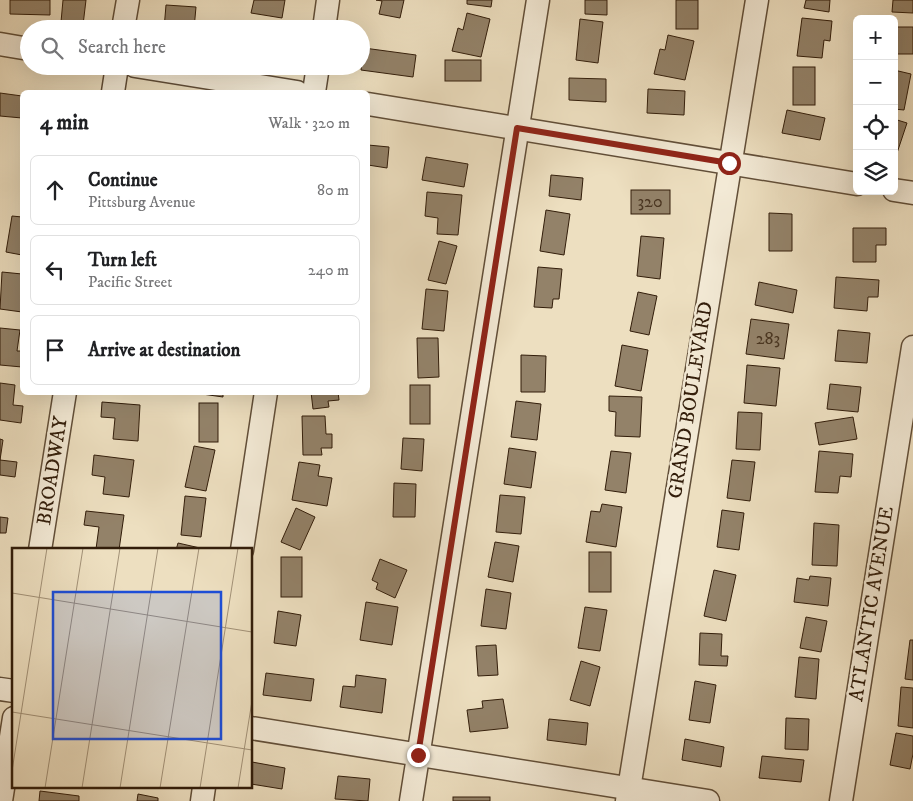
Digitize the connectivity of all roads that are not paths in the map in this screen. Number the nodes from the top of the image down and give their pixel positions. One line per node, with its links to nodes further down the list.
1 (128, 0): 5 (street)
2 (328, 0): 6 (street)
3 (538, 0): 16 (street)
4 (757, 0): 17 (street, GRAND BOULEVARD)
5 (125, 20)
6 (325, 20)
7 (0, 44): 8 (street)
8 (20, 47)
9 (116, 75): 12 (street)
10 (191, 75): 13 (street)
11 (317, 75): 14 (street)
12 (113, 90)
13 (285, 90)
14 (314, 90)
15 (370, 104): 16 (street)
16 (517, 128): 17 (street); 28 (street)
17 (729, 163): 18 (street); 30 (street, GRAND BOULEVARD)
18 (853, 183)
19 (898, 191): 20 (street)
20 (913, 193)
21 (913, 347): 35 (street, ATLANTIC AVENUE)
22 (65, 395): 24 (street, BROADWAY)
23 (266, 395): 25 (street)
24 (40, 548)
25 (242, 548)
26 (252, 728): 28 (street)
27 (12, 730): 31 (street)
28 (418, 755): 30 (street); 33 (street)
29 (204, 788): 32 (street)
30 (628, 795): 34 (street)
31 (0, 801)
32 (202, 801)
33 (411, 801)
34 (708, 801)
35 (841, 801)

